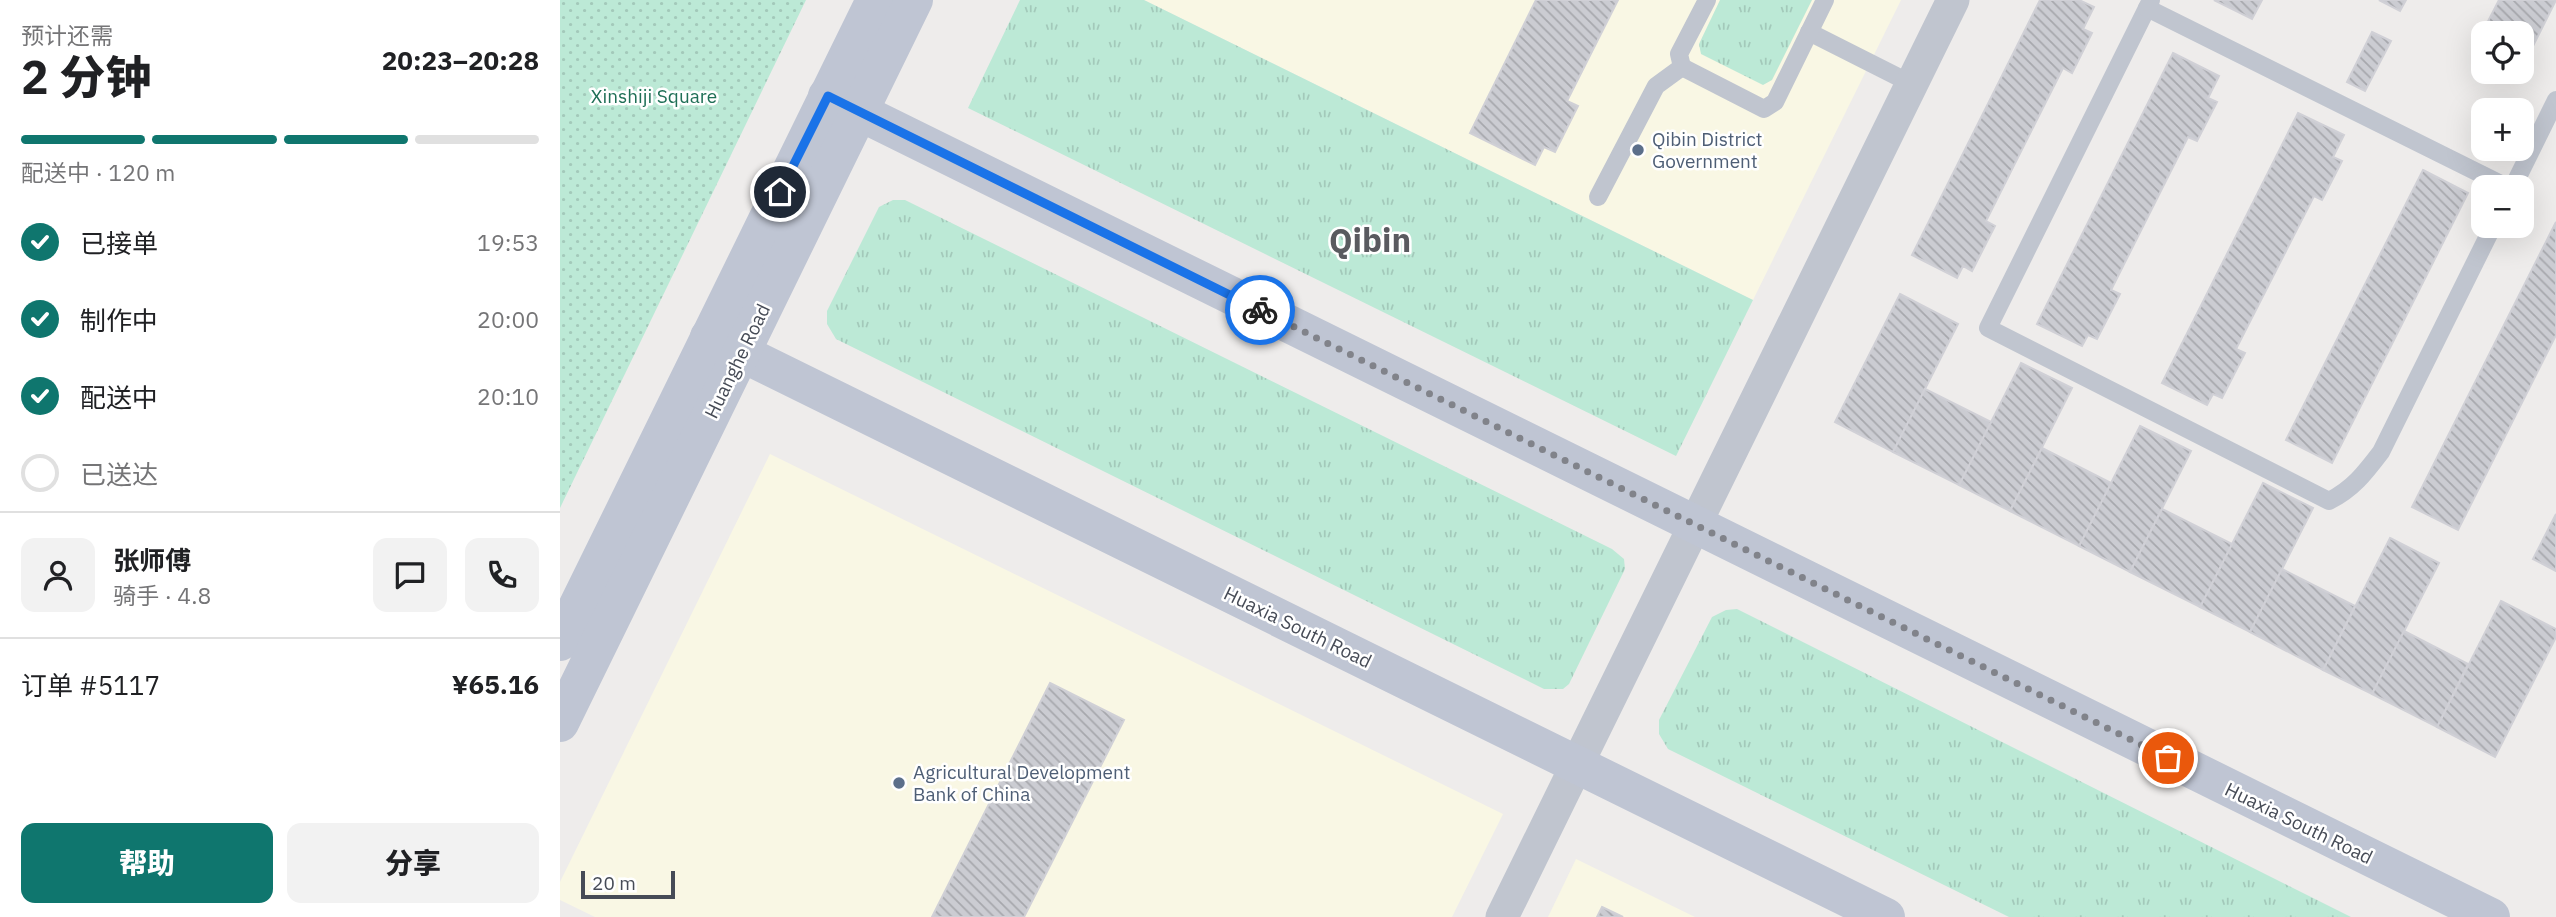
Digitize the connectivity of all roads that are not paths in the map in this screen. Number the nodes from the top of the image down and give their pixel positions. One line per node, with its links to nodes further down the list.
1 (874, 0): 11 (street, Huanghe Road)
2 (914, 0): 11 (street, Huanghe Road)
3 (1707, 0): 8 (lane)
4 (1825, 0): 7 (lane)
5 (1954, 0): 9 (street)
6 (2149, 4): 12 (lane); 15 (lane)
7 (1809, 32): 8 (lane); 9 (lane)
8 (1682, 67): 14 (lane)
9 (1912, 84): 17 (street)
10 (2556, 100): 13 (lane)
11 (843, 104): 16 (street, Huanghe Road); 17 (street, Huaxia South Road)
12 (2484, 175)
13 (2519, 175)
14 (1598, 197)
15 (2488, 238)
16 (725, 345): 18 (street, Huanghe Road); 19 (street, Huanghe Road); 20 (street, Huaxia South Road)
17 (1696, 525): 20 (street); 23 (street, Huaxia South Road)
18 (560, 642)
19 (560, 723)
20 (1577, 765): 21 (street); 22 (street, Huaxia South Road)
21 (1502, 917)
22 (1886, 917)
23 (2491, 917)

